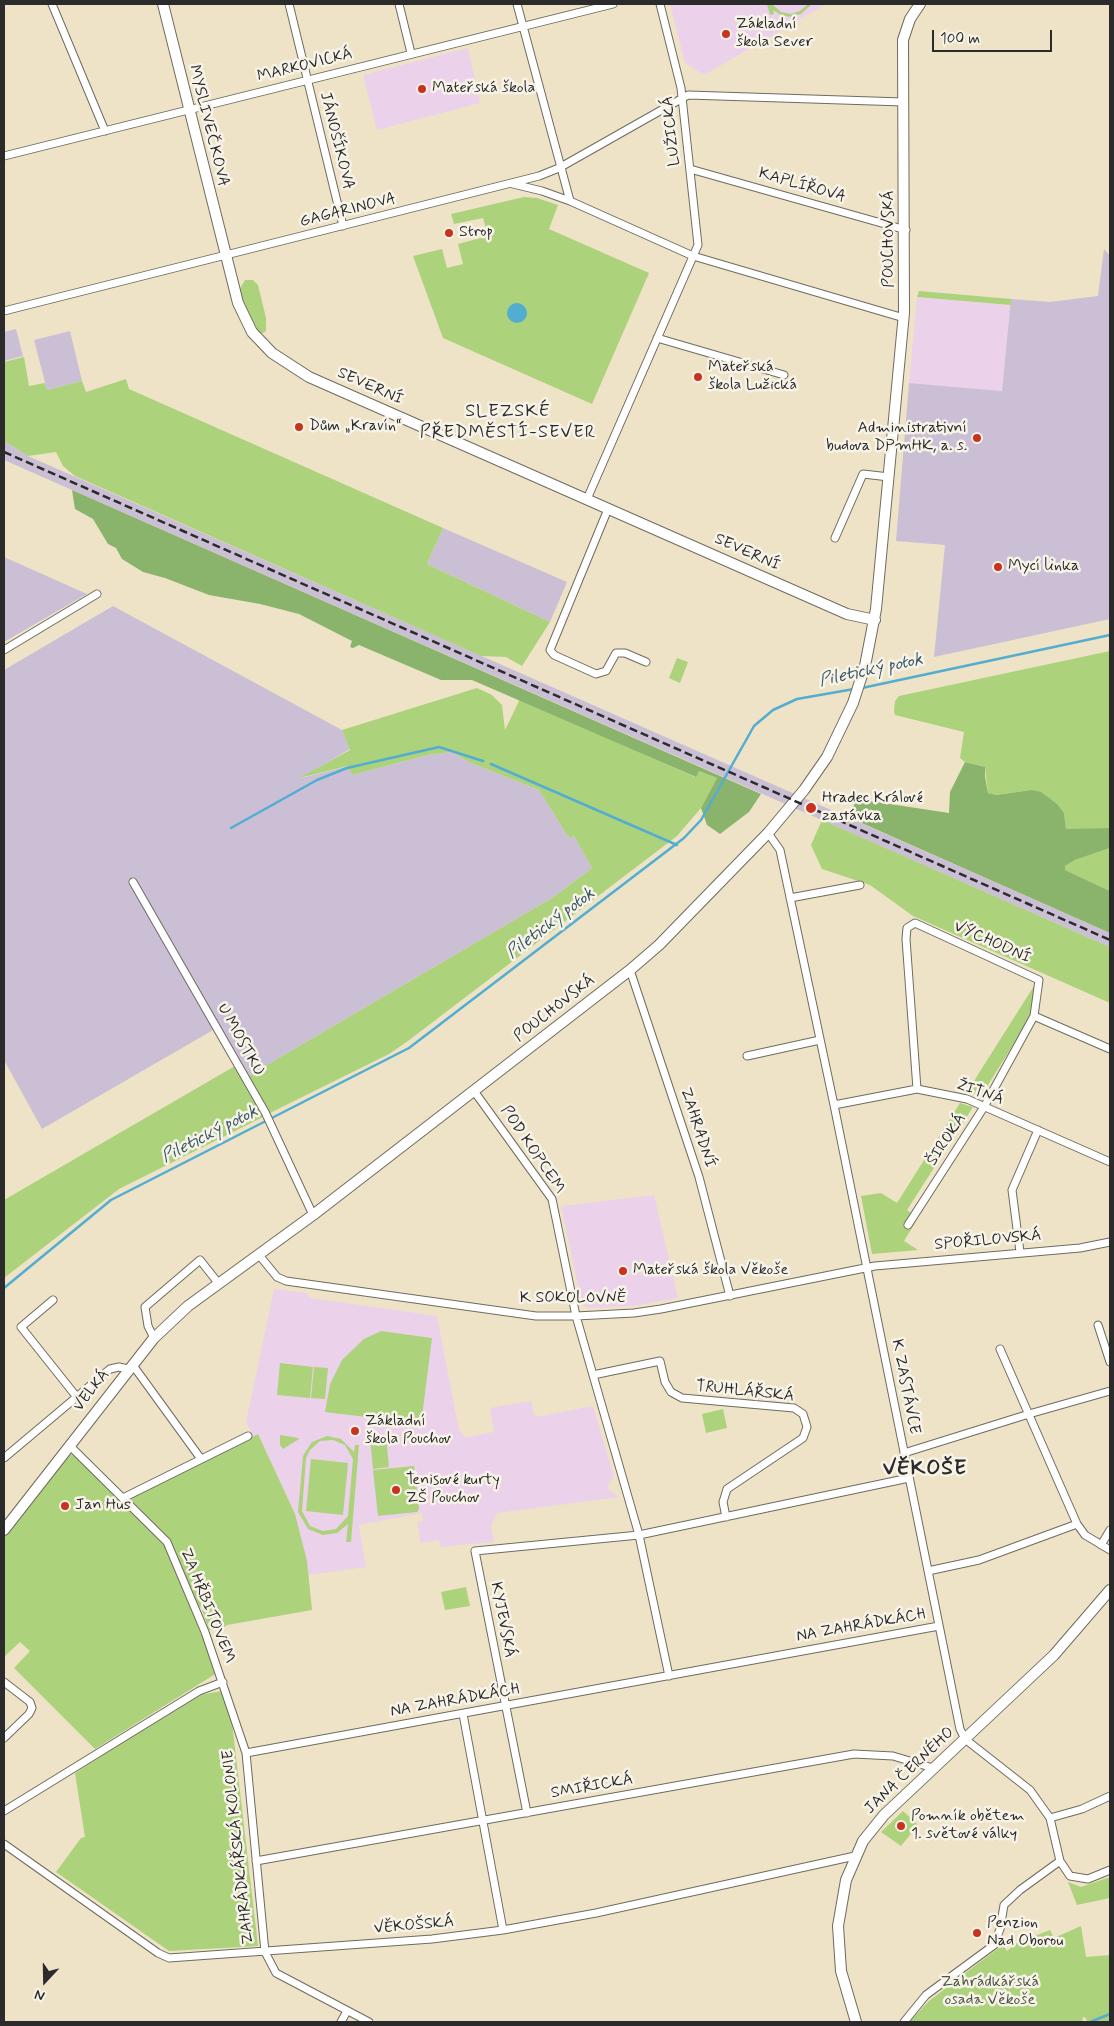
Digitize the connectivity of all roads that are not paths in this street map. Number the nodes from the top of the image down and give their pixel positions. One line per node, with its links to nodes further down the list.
1 (52, 4): 15 (street)
2 (163, 4): 14 (street, MYSLIVEČKOVA)
3 (289, 4): 11 (street, JÁNOŠÍKOVA)
4 (399, 4): 10 (street)
5 (516, 4): 9 (street)
6 (612, 4): 9 (street, MARKOVICKÁ)
7 (660, 4): 12 (street, LUŽICKÁ)
8 (916, 6): 13 (street, POUCHOVSKÁ)
9 (522, 26): 10 (street, MARKOVICKÁ); 17 (street)
10 (411, 53): 11 (street, MARKOVICKÁ)
11 (308, 80): 14 (street, MARKOVICKÁ); 21 (street, JÁNOŠÍKOVA)
12 (683, 97): 13 (street); 17 (street, GAGARINOVA); 18 (street, LUŽICKÁ)
13 (903, 102): 22 (street, POUCHOVSKÁ)
14 (189, 110): 15 (street, MARKOVICKÁ); 23 (street, MYSLIVEČKOVA)
15 (106, 131): 16 (street, MARKOVICKÁ)
16 (4, 156)
17 (559, 168): 19 (street, GAGARINOVA); 20 (street)
18 (690, 169): 22 (street, KAPLÍŘOVA); 24 (street, LUŽICKÁ)
19 (511, 184): 20 (street); 21 (street, GAGARINOVA)
20 (570, 201): 24 (street)
21 (343, 226): 23 (street, GAGARINOVA)
22 (906, 230): 26 (street, POUCHOVSKÁ)
23 (224, 256): 25 (street, GAGARINOVA); 30 (street, SEVERNÍ)
24 (693, 256): 26 (street); 27 (street)
25 (4, 312)
26 (904, 318): 29 (street, POUCHOVSKÁ)
27 (658, 338): 28 (street); 30 (street)
28 (784, 375)
29 (889, 477): 32 (street); 34 (street, POUCHOVSKÁ)
30 (587, 499): 31 (street, SEVERNÍ)
31 (608, 509): 34 (street, SEVERNÍ); 36 (street)
32 (835, 538)
33 (96, 594): 35 (street)
34 (874, 620): 37 (street, POUCHOVSKÁ)
35 (4, 650)
36 (646, 662)
37 (768, 834): 40 (street, K ZASTÁVCE); 41 (street, POUCHOVSKÁ)
38 (133, 882): 52 (street, U MOSTKU)
39 (860, 885): 40 (street)
40 (790, 898): 43 (street, K ZASTÁVCE)
41 (630, 970): 47 (street, POUCHOVSKÁ); 59 (street, ZAHRADNÍ)
42 (1034, 1016): 44 (street); 46 (street, VÝCHODNÍ); 49 (street, ŠIROKÁ)
43 (820, 1040): 45 (street); 48 (street, K ZASTÁVCE)
44 (1110, 1049)
45 (747, 1056)
46 (917, 1089): 48 (street, ŽITNÁ); 49 (street, ŽITNÁ)
47 (474, 1091): 52 (street, POUCHOVSKÁ); 61 (street, POD KOPCEM)
48 (834, 1105): 57 (street, K ZASTÁVCE)
49 (984, 1107): 50 (street, ŽITNÁ); 53 (street, ŠIROKÁ)
50 (1038, 1130): 51 (street, ŽITNÁ); 55 (street)
51 (1110, 1162)
52 (313, 1215): 56 (street, POUCHOVSKÁ)
53 (908, 1225)
54 (1110, 1242): 55 (street, SPOŘILOVSKÁ)
55 (1020, 1252): 57 (street, SPOŘILOVSKÁ)
56 (259, 1255): 58 (street, POUCHOVSKÁ); 61 (street, K SOKOLOVNĚ)
57 (867, 1268): 59 (street, K SOKOLOVNĚ); 73 (street, K ZASTÁVCE)
58 (219, 1284): 63 (street, POUCHOVSKÁ); 63 (street)
59 (730, 1296): 61 (street, K SOKOLOVNĚ)
60 (53, 1300): 69 (street)
61 (576, 1316): 67 (street)
62 (1098, 1325): 65 (street)
63 (154, 1338): 66 (street, POUCHOVSKÁ)
64 (1000, 1349): 70 (street)
65 (1110, 1362)
66 (130, 1367): 69 (street); 72 (street, VELKÁ); 75 (street, VELKÁ)
67 (593, 1375): 78 (street, TRUHLÁŘSKÁ); 82 (street)
68 (1110, 1392): 70 (street)
69 (76, 1396): 74 (street)
70 (1029, 1414): 73 (street); 79 (street)
71 (248, 1436): 75 (street)
72 (69, 1445): 77 (street, ZA HŘBITOVEM); 80 (street, VELKÁ)
73 (904, 1453): 76 (street, K ZASTÁVCE)
74 (4, 1458)
75 (201, 1459): 77 (street)
76 (909, 1478): 78 (street); 85 (street, K ZASTÁVCE)
77 (123, 1498): 90 (street, ZA HŘBITOVEM)
78 (726, 1517): 82 (street)
79 (1077, 1524): 83 (street); 85 (street)
80 (4, 1530)
81 (1110, 1530): 83 (street)
82 (638, 1535): 88 (street); 91 (street, KYJEVSKÁ)
83 (1101, 1545): 84 (street)
84 (1110, 1550)
85 (928, 1571): 87 (street, K ZASTÁVCE)
86 (1110, 1590): 94 (street, JANA ČERNÉHO)
87 (939, 1626): 88 (street, NA ZAHRÁDKÁCH); 94 (street, K ZASTÁVCE)
88 (669, 1676): 91 (street, NA ZAHRÁDKÁCH)
89 (4, 1682): 93 (street)
90 (223, 1682): 95 (street, ZAHRÁDKÁŘSKÁ KOLONIE); 98 (street, ZA HŘBITOVEM)
91 (505, 1706): 92 (street, NA ZAHRÁDKÁCH); 99 (street, KYJEVSKÁ)
92 (463, 1714): 95 (street, NA ZAHRÁDKÁCH); 101 (street)
93 (4, 1738)
94 (965, 1739): 96 (street, JANA ČERNÉHO); 100 (street)
95 (246, 1754): 104 (street, ZAHRÁDKÁŘSKÁ KOLONIE)
96 (933, 1768): 99 (street, SMIŘICKÁ); 103 (street, JANA ČERNÉHO)
97 (1110, 1796): 100 (street)
98 (4, 1811)
99 (527, 1813): 101 (street, SMIŘICKÁ)
100 (1050, 1818): 105 (street)
101 (483, 1820): 104 (street, SMIŘICKÁ); 107 (street)
102 (4, 1844): 108 (street, VĚKOŠSKÁ)
103 (855, 1856): 107 (street, VĚKOŠSKÁ); 112 (street, JANA ČERNÉHO)
104 (256, 1861): 108 (street, ZAHRÁDKÁŘSKÁ KOLONIE)
105 (1060, 1861): 106 (street); 113 (street)
106 (1110, 1870)
107 (503, 1930): 108 (street, VĚKOŠSKÁ)
108 (265, 1952): 109 (street)
109 (347, 2011): 110 (street); 111 (street)
110 (341, 2022)
111 (369, 2022)
112 (856, 2022)
113 (904, 2022)

